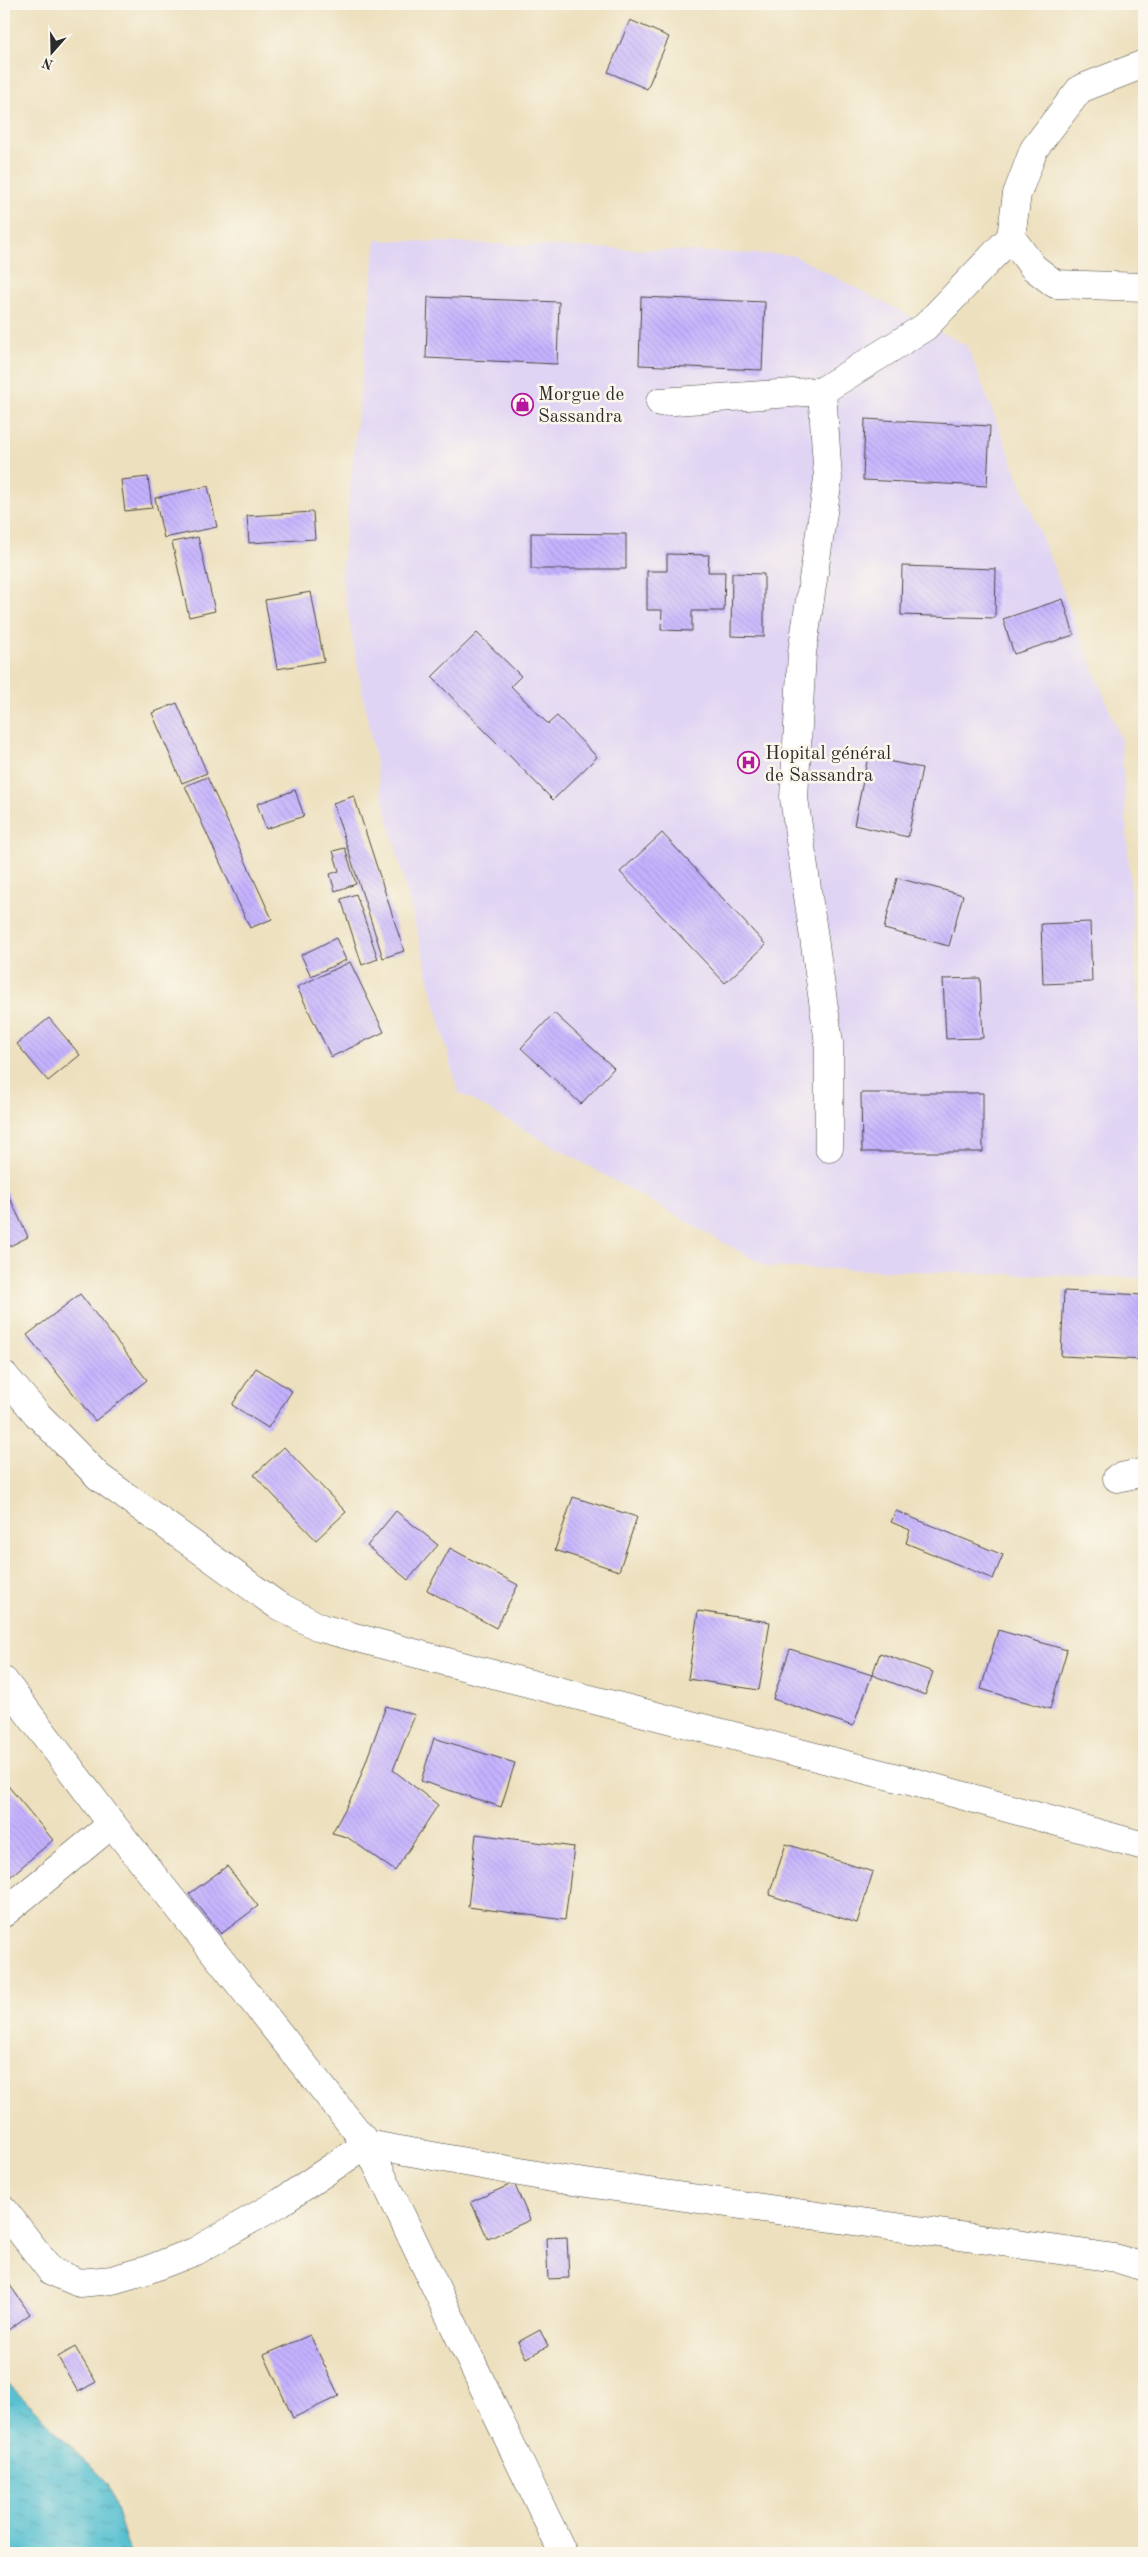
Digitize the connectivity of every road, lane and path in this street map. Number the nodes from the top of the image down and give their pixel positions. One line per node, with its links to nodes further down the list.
1 (1144, 64): 2 (street)
2 (1011, 237): 3 (street); 4 (street)
3 (1144, 287)
4 (822, 391): 5 (street); 6 (street)
5 (660, 402)
6 (829, 1148)
7 (4, 1375): 12 (street)
8 (1144, 1472): 9 (street)
9 (1117, 1478)
10 (4, 1681): 11 (street)
11 (112, 1824): 13 (street); 14 (street)
12 (1144, 1846)
13 (4, 1913)
14 (367, 2144): 15 (street); 16 (street); 17 (street)
15 (4, 2210)
16 (1144, 2267)
17 (563, 2553)

